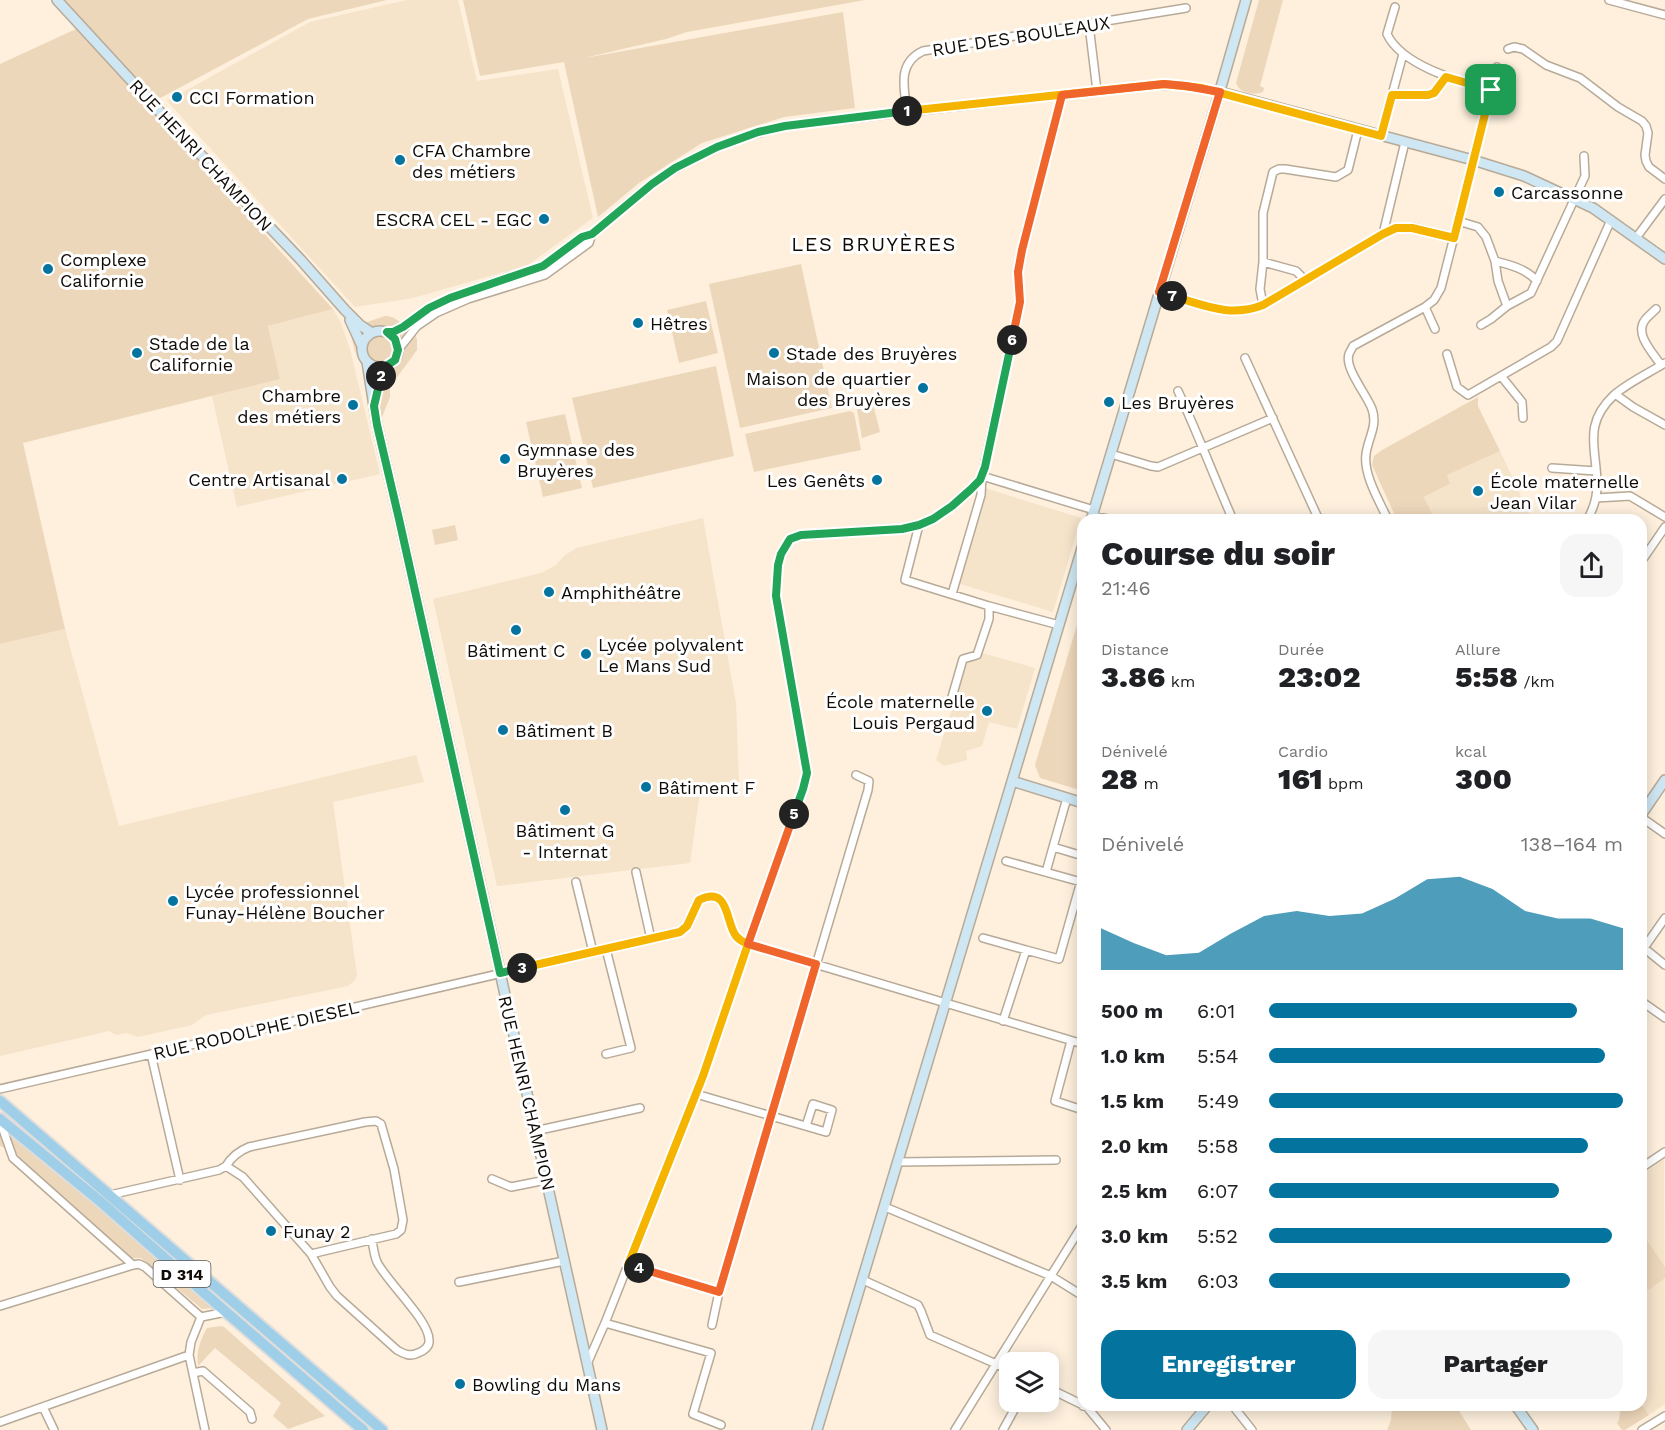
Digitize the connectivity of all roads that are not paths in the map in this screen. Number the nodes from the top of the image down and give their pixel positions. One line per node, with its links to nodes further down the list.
1 (57, 0): 42 (street, RUE HENRI CHAMPION)
2 (1246, 0): 14 (street)
3 (1609, 0): 6 (street)
4 (1395, 7): 9 (street)
5 (1186, 8): 7 (street, RUE DES BOULEAUX)
6 (1665, 15)
7 (1089, 25): 13 (street); 17 (street, RUE DES BOULEAUX)
8 (1508, 49): 23 (street)
9 (1402, 54): 11 (street); 16 (street)
10 (1497, 67): 12 (street)
11 (1446, 77): 12 (street); 16 (street)
12 (1491, 90): 22 (street)
13 (1097, 91): 14 (street); 15 (street)
14 (1220, 92): 18 (street); 37 (street)
15 (1062, 95): 17 (street); 65 (street)
16 (1392, 95): 19 (street)
17 (907, 111): 28 (street)
18 (1358, 130): 19 (street); 34 (street)
19 (1381, 136): 20 (street)
20 (1405, 142): 22 (street); 29 (street)
21 (1584, 156): 24 (street)
22 (1473, 160): 24 (street); 27 (street)
23 (1665, 179)
24 (1574, 199): 26 (street); 36 (street)
25 (1665, 199): 31 (street)
26 (1611, 220): 31 (street); 54 (street)
27 (1458, 221): 30 (street); 33 (street)
28 (592, 234): 45 (street); 48 (street)
29 (1383, 234): 30 (street); 35 (street)
30 (1454, 238): 40 (street)
31 (1636, 238): 32 (street)
32 (1665, 259)
33 (1495, 261): 36 (street); 39 (street)
34 (1263, 262): 35 (street); 38 (street)
35 (1305, 280): 38 (street)
36 (1537, 281): 39 (street)
37 (1159, 292): 38 (street); 62 (street)
38 (1263, 305)
39 (1507, 306): 43 (street)
40 (1425, 308): 44 (street); 71 (street)
41 (1656, 309): 52 (street)
42 (345, 310): 46 (street, RUE HENRI CHAMPION); 47 (street, RUE HENRI CHAMPION)
43 (1481, 325)
44 (1435, 329)
45 (387, 332): 46 (street); 48 (street)
46 (372, 333): 47 (street)
47 (362, 346): 51 (street)
48 (398, 350): 53 (street)
49 (1447, 354): 54 (street)
50 (1245, 358): 58 (street)
51 (367, 362): 53 (street); 57 (street, RUE HENRI CHAMPION)
52 (1663, 364): 56 (street)
53 (385, 367): 57 (street, RUE HENRI CHAMPION)
54 (1501, 376): 59 (street)
55 (1178, 391): 61 (street)
56 (1615, 394): 60 (street); 64 (street)
57 (374, 406): 109 (street, RUE HENRI CHAMPION)
58 (1273, 418): 61 (street); 70 (street)
59 (1523, 418)
60 (1665, 425)
61 (1203, 449): 62 (street); 69 (street)
62 (1111, 454): 68 (street)
63 (1552, 468): 64 (street)
64 (1596, 471): 66 (street)
65 (982, 476): 67 (street); 74 (street); 78 (street)
66 (1596, 498): 72 (street); 73 (street)
67 (1086, 514)
68 (1093, 514)
69 (1230, 514)
70 (1316, 514)
71 (1385, 514)
72 (1589, 514)
73 (1665, 517)
74 (919, 525): 78 (street); 101 (street)
75 (1665, 527): 76 (street)
76 (1647, 553)
77 (1077, 565): 80 (street)
78 (952, 594): 79 (street)
79 (989, 606): 80 (street); 81 (street)
80 (1059, 625): 84 (street)
81 (950, 704)
82 (856, 775): 107 (street)
83 (1665, 780): 87 (street)
84 (1012, 781): 85 (street); 110 (street)
85 (1067, 798): 86 (street); 90 (street)
86 (1077, 800)
87 (1647, 807)
88 (1647, 820): 89 (street)
89 (1665, 834)
90 (1053, 847): 91 (street); 94 (street)
91 (1077, 854)
92 (1006, 861): 94 (street)
93 (636, 872): 100 (street)
94 (1046, 872): 95 (street)
95 (1077, 877)
96 (576, 882): 106 (street)
97 (1077, 896): 104 (street)
98 (1665, 918): 102 (street)
99 (983, 938): 104 (street)
100 (651, 939): 101 (street, RUE RODOLPHE DIESEL); 103 (street, RUE RODOLPHE DIESEL)
101 (748, 944): 107 (street); 119 (street)
102 (1647, 944)
103 (606, 949): 106 (street, RUE RODOLPHE DIESEL); 117 (street)
104 (1026, 950): 113 (street)
105 (1647, 950): 108 (street)
106 (593, 952): 109 (street, RUE RODOLPHE DIESEL)
107 (816, 964): 110 (street); 123 (street)
108 (1665, 965)
109 (500, 973): 116 (street, RUE RODOLPHE DIESEL); 126 (street, RUE HENRI CHAMPION)
110 (945, 1004): 113 (street); 129 (street)
111 (1647, 1005): 112 (street)
112 (1665, 1018)
113 (1003, 1021): 114 (street)
114 (1071, 1041): 115 (street); 122 (street)
115 (1077, 1042)
116 (151, 1054): 118 (street, RUE RODOLPHE DIESEL); 133 (street)
117 (606, 1054)
118 (0, 1087)
119 (696, 1094): 123 (street); 142 (street)
120 (2, 1103): 135 (main road, D 314)
121 (640, 1108): 126 (street)
122 (1077, 1108)
123 (771, 1116): 125 (street); 146 (street)
124 (0, 1120): 141 (street); 149 (main road, D 314)
125 (806, 1126): 125 (street)
126 (535, 1131): 134 (street, RUE HENRI CHAMPION)
127 (1665, 1152): 130 (street)
128 (1056, 1160): 129 (street)
129 (898, 1162): 136 (street)
130 (1647, 1164)
131 (226, 1166): 133 (street); 138 (street); 139 (street)
132 (492, 1179): 134 (street)
133 (180, 1180): 135 (street)
134 (546, 1180): 140 (street, RUE HENRI CHAMPION)
135 (110, 1195): 173 (main road, D 314)
136 (885, 1207): 143 (street); 144 (street)
137 (1077, 1234): 143 (street)
138 (372, 1239): 139 (street); 139 (street)
139 (311, 1254)
140 (564, 1261): 145 (street); 154 (street, RUE HENRI CHAMPION)
141 (133, 1265): 148 (street); 150 (street)
142 (628, 1265): 146 (street); 151 (street)
143 (1051, 1276): 147 (street); 155 (street)
144 (863, 1280): 155 (street); 175 (street)
145 (459, 1282)
146 (719, 1292): 152 (street)
147 (1077, 1292)
148 (0, 1306)
149 (226, 1312): 150 (street); 172 (main road, D 314)
150 (201, 1317): 153 (street)
151 (605, 1323): 154 (street); 169 (street)
152 (712, 1325)
153 (189, 1355): 157 (street); 160 (street)
154 (587, 1364): 174 (street, RUE HENRI CHAMPION)
155 (996, 1364): 156 (street); 176 (street)
156 (999, 1365)
157 (193, 1373): 167 (street); 171 (street)
158 (1059, 1393): 159 (street)
159 (1077, 1402)
160 (43, 1407): 168 (street); 170 (street)
161 (1090, 1411): 178 (street)
162 (1203, 1411): 179 (street)
163 (1237, 1411): 180 (street)
164 (1520, 1411): 181 (street)
165 (1013, 1412): 177 (street)
166 (1665, 1416): 182 (street)
167 (252, 1419)
168 (0, 1422)
169 (721, 1425)
170 (54, 1430)
171 (205, 1430)
172 (363, 1430)
173 (382, 1430)
174 (602, 1430)
175 (817, 1430)
176 (955, 1430)
177 (1003, 1430)
178 (1106, 1430)
179 (1187, 1430)
180 (1252, 1430)
181 (1533, 1430)
182 (1642, 1430)

